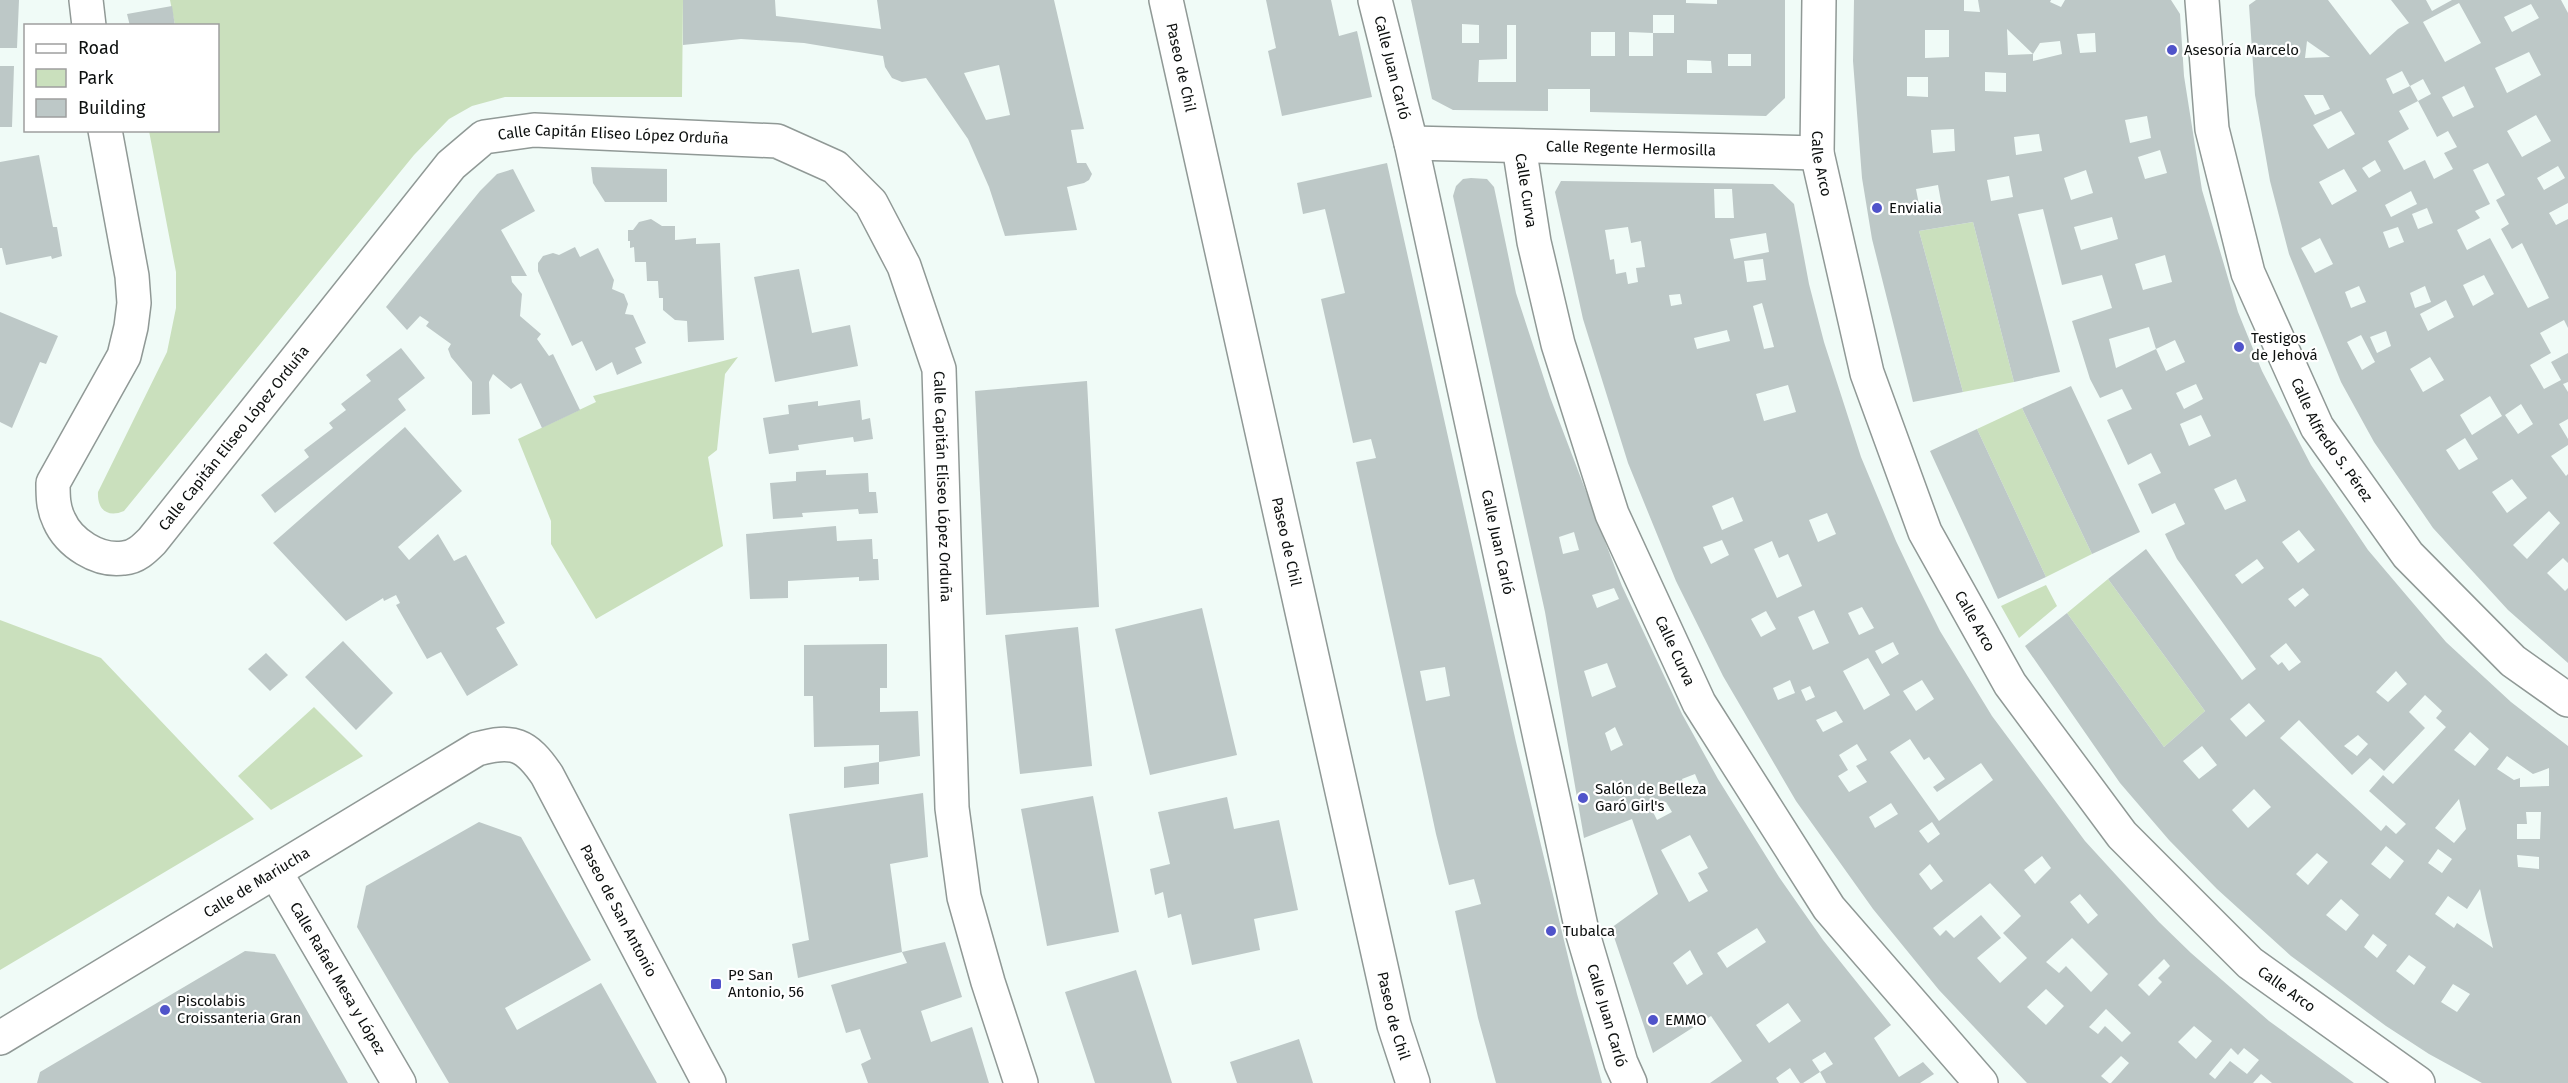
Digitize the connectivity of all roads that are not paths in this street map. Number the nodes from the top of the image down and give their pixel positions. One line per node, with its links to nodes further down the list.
1 (86, 0): 6 (street)
2 (1166, 0): 18 (street, Paseo de Chil)
3 (1375, 0): 8 (street, Calle Juan Carló)
4 (1819, 0): 10 (street, Calle Arco)
5 (2202, 0): 11 (street, Calle Alfredo S. Pérez)
6 (89, 24)
7 (105, 132): 17 (street, Calle Capitán Eliseo López Orduña)
8 (1410, 143): 9 (street, Calle Regente Hermosilla); 19 (street, Calle Juan Carló)
9 (1519, 146): 10 (street, Calle Regente Hermosilla); 20 (street, Calle Curva)
10 (1817, 153): 21 (street, Calle Arco)
11 (2568, 700)
12 (518, 746): 13 (street, Calle de Mariucha); 16 (street, Paseo de San Antonio)
13 (276, 873): 14 (street, Calle de Mariucha); 15 (street, Calle Rafael Mesa y López)
14 (0, 1038)
15 (399, 1083)
16 (709, 1083)
17 (1021, 1083)
18 (1413, 1083)
19 (1630, 1083)
20 (1981, 1083)
21 (2418, 1083)

